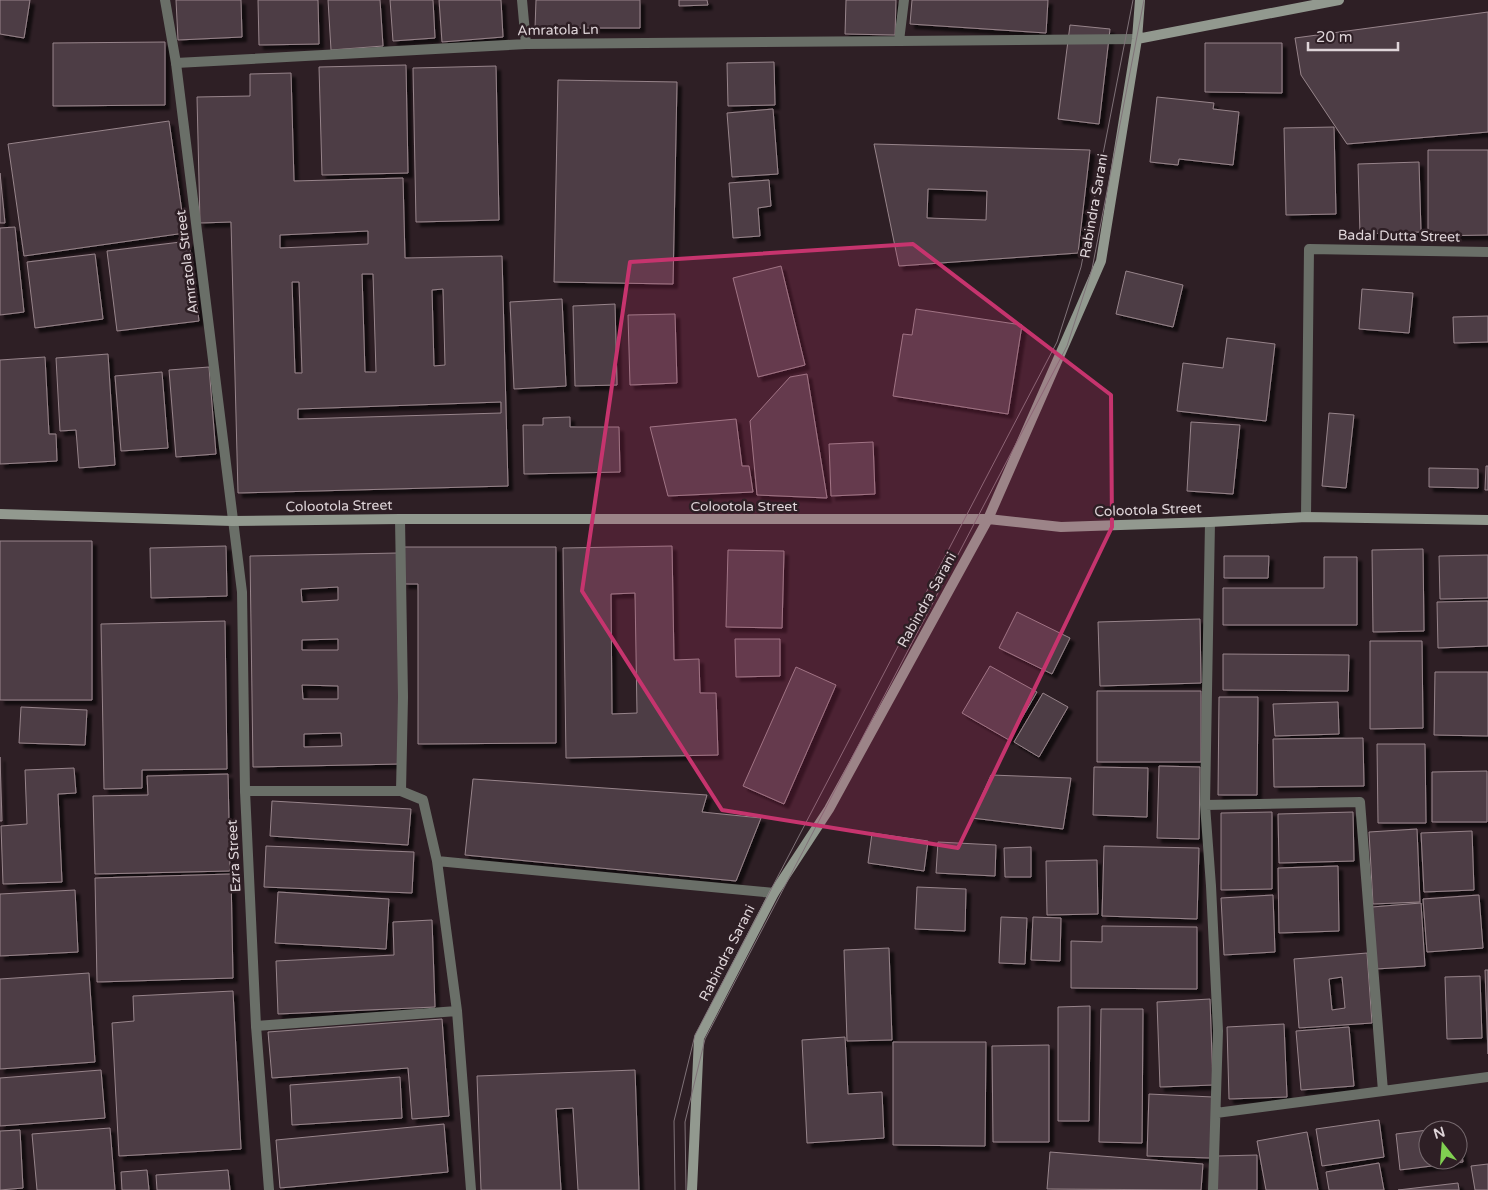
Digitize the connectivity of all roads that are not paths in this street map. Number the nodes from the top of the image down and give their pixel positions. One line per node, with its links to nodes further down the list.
1 (165, 0): 9 (street, Amratola Street)
2 (522, 0): 8 (street)
3 (904, 0): 7 (street)
4 (1140, 0): 6 (main road, Rabindra Sarani)
5 (1339, 0): 6 (main road)
6 (1137, 38): 7 (street, Amratola Ln); 14 (main road, Rabindra Sarani)
7 (899, 41): 8 (street, Amratola Ln)
8 (526, 44): 9 (street, Amratola Ln)
9 (176, 63): 16 (street, Amratola Street)
10 (1488, 252): 12 (street, Badal Dutta Street)
11 (0, 514): 16 (main road, Colootola Street)
12 (1306, 517): 15 (main road, Colootola Street); 17 (main road, Colootola Street)
13 (400, 519): 14 (main road, Colootola Street); 16 (main road, Colootola Street); 18 (street)
14 (988, 519): 17 (main road, Colootola Street); 22 (main road, Rabindra Sarani)
15 (1488, 520)
16 (232, 521): 19 (street, Ezra Street)
17 (1210, 522): 20 (street)
18 (401, 790): 19 (street); 21 (street)
19 (245, 791): 24 (street, Ezra Street)
20 (1206, 805): 26 (street); 27 (street)
21 (437, 861): 22 (street); 23 (street)
22 (774, 893): 30 (main road, Rabindra Sarani)
23 (457, 1011): 24 (street); 29 (street)
24 (256, 1026): 28 (street, Ezra Street)
25 (1488, 1077): 26 (street)
26 (1383, 1091): 27 (street)
27 (1216, 1113): 31 (street)
28 (268, 1190)
29 (471, 1190)
30 (692, 1190)
31 (1213, 1190)

